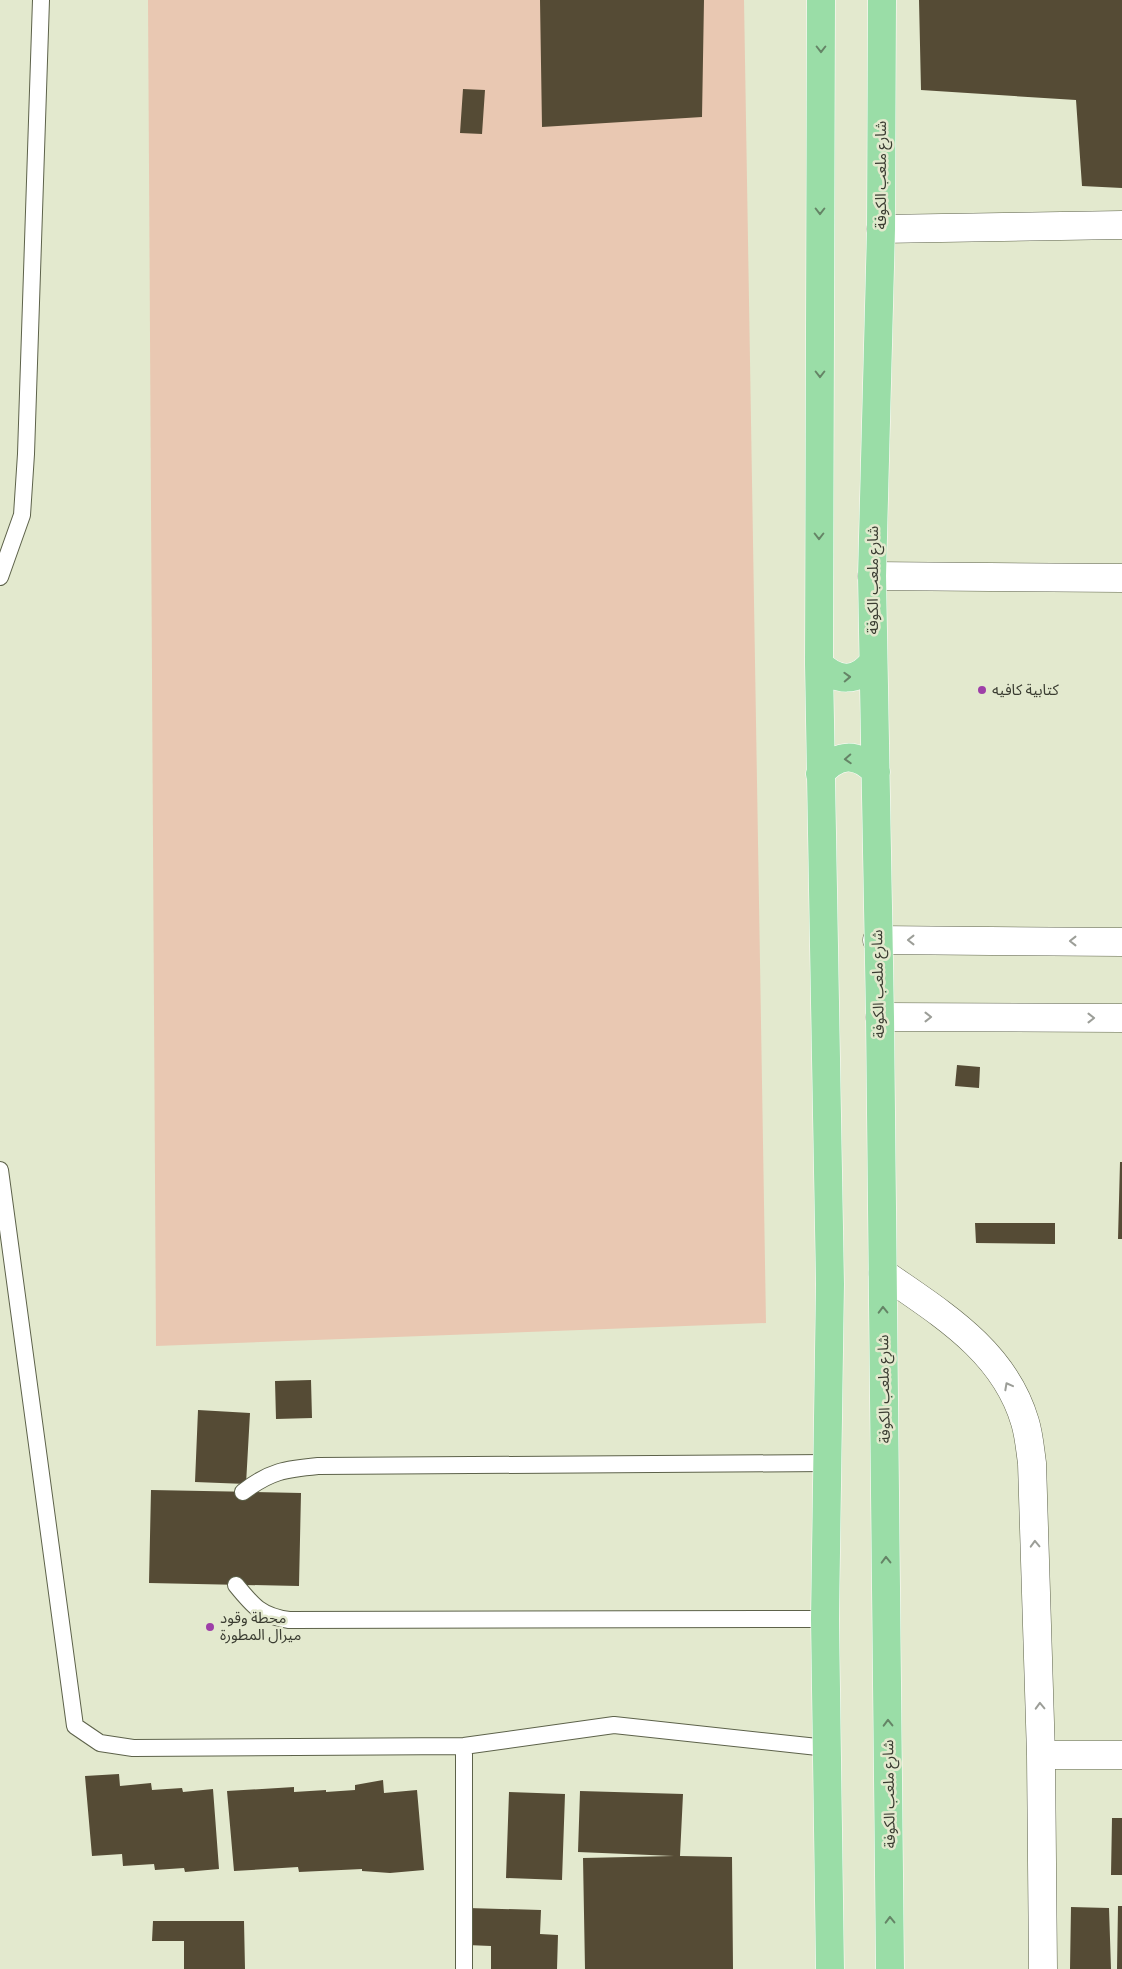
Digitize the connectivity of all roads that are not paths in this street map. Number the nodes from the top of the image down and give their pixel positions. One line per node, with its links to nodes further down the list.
1 (41, 0): 7 (lane)
2 (821, 0): 10 (main road, one-way to 10)
3 (882, 0): 5 (main road, شارع ملعب الكوفة)
4 (1122, 225): 5 (street)
5 (881, 229): 6 (main road, شارع ملعب الكوفة)
6 (872, 576): 8 (street); 9 (main road, شارع ملعب الكوفة)
7 (0, 577)
8 (1122, 578)
9 (873, 662): 10 (main road, one-way to 9); 11 (main road, شارع ملعب الكوفة)
10 (819, 664): 12 (main road)
11 (876, 772): 12 (main road, one-way to 12); 13 (main road, شارع ملعب الكوفة)
12 (820, 774): 19 (main road)
13 (877, 940): 14 (street, one-way to 13); 15 (main road, شارع ملعب الكوفة)
14 (1122, 942)
15 (880, 1017): 16 (street, one-way to 16); 18 (main road, شارع ملعب الكوفة)
16 (1122, 1018)
17 (0, 1170): 23 (lane)
18 (883, 1273): 25 (street, one-way to 18); 29 (main road, شارع ملعب الكوفة, one-way to 18)
19 (827, 1463): 20 (lane); 22 (main road)
20 (243, 1492)
21 (236, 1585): 22 (lane)
22 (825, 1619): 24 (main road)
23 (464, 1746): 24 (lane); 27 (lane)
24 (827, 1748): 28 (main road)
25 (1042, 1755): 26 (street); 30 (street)
26 (1122, 1755)
27 (464, 1969)
28 (830, 1969)
29 (890, 1969)
30 (1043, 1969)

